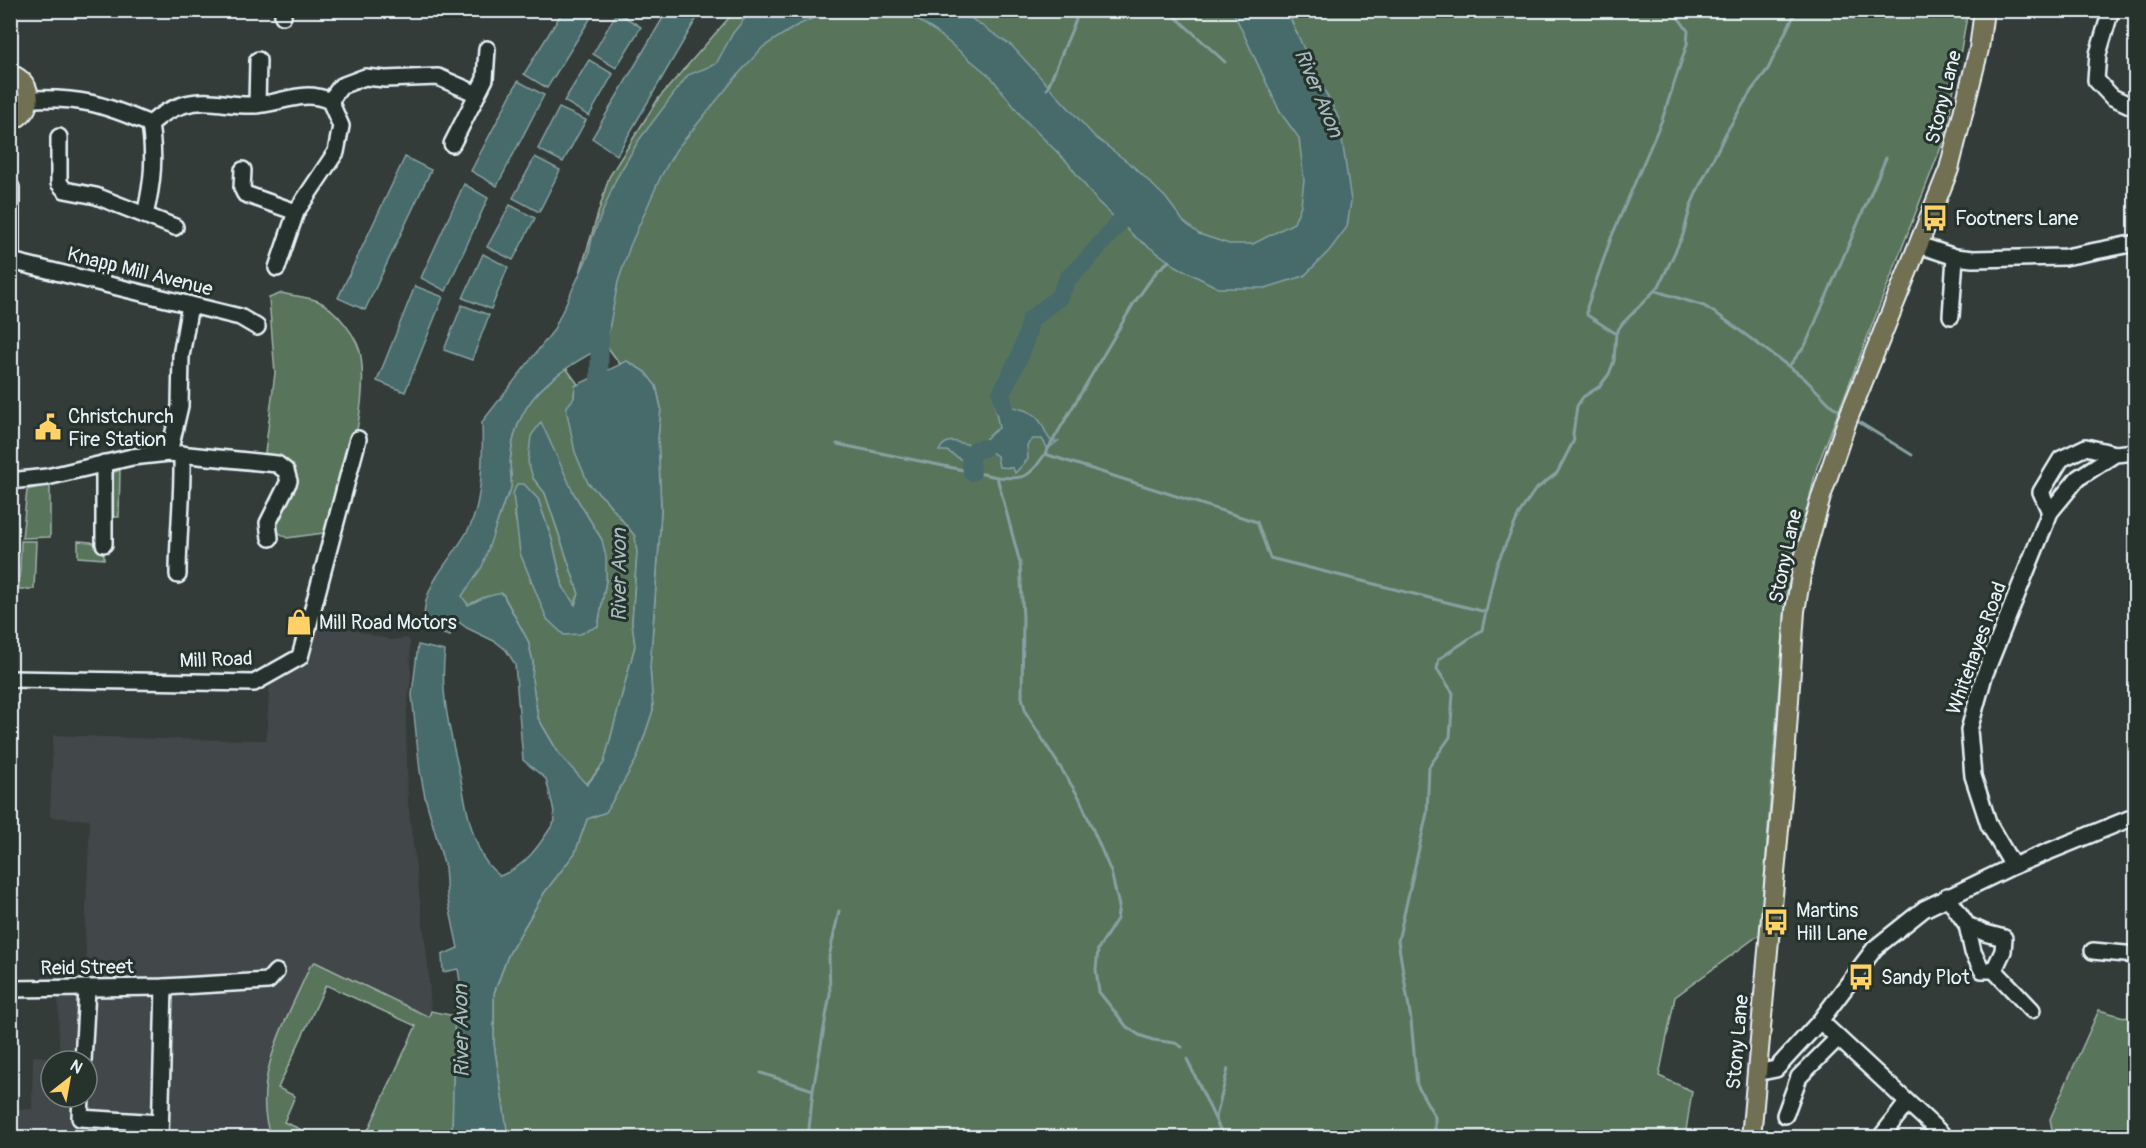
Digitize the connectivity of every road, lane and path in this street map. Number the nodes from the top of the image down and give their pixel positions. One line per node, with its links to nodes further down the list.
1 (1984, 10): 21 (main road, Stony Lane)
2 (2110, 10): 10 (street)
3 (487, 49): 6 (street)
4 (258, 60): 9 (street)
5 (10, 74): 7 (main road)
6 (477, 94): 8 (street); 14 (street)
7 (29, 99): 11 (main road); 12 (street)
8 (330, 101): 9 (street); 17 (street)
9 (257, 105): 12 (street)
10 (2136, 108)
11 (10, 121)
12 (150, 124): 18 (street)
13 (59, 137): 18 (street)
14 (452, 144)
15 (243, 170): 17 (street)
16 (10, 189): 23 (main road)
17 (296, 212): 25 (street)
18 (145, 215): 19 (street)
19 (175, 226)
20 (2136, 243): 22 (street)
21 (1919, 245): 22 (street); 55 (main road, Stony Lane)
22 (1955, 257): 27 (street)
23 (11, 261): 24 (main road); 26 (street, Knapp Mill Avenue)
24 (10, 267)
25 (277, 268)
26 (190, 305): 28 (street, Knapp Mill Avenue); 31 (street)
27 (1951, 316)
28 (257, 327)
29 (358, 439): 39 (street, Mill Road)
30 (2136, 452): 32 (street, Whitehayes Road)
31 (176, 454): 33 (street); 36 (street); 38 (street)
32 (2115, 454): 35 (street, Whitehayes Road); 35 (street, Whitehayes Road)
33 (104, 463): 34 (street); 37 (street)
34 (10, 481)
35 (2050, 512): 41 (street, Whitehayes Road)
36 (270, 538)
37 (104, 544)
38 (178, 575)
39 (10, 679)
40 (2136, 816): 41 (street)
41 (2013, 866): 42 (street)
42 (1947, 896): 43 (street); 52 (street)
43 (1968, 925): 46 (street); 46 (street)
44 (2093, 951): 45 (street)
45 (2136, 955)
46 (1994, 970): 51 (street)
47 (276, 972): 48 (street, Reid Street)
48 (164, 987): 50 (street, Reid Street); 59 (street)
49 (10, 989): 50 (street, Reid Street)
50 (87, 989): 54 (street)
51 (2032, 1010)
52 (1820, 1021): 53 (street); 55 (street)
53 (1838, 1038): 56 (street); 58 (street)
54 (84, 1049)
55 (1756, 1073): 60 (main road, Stony Lane)
56 (1907, 1103): 61 (street); 62 (street)
57 (80, 1109): 59 (street)
58 (1785, 1114)
59 (160, 1130)
60 (1751, 1137)
61 (1880, 1137)
62 (1946, 1137)

